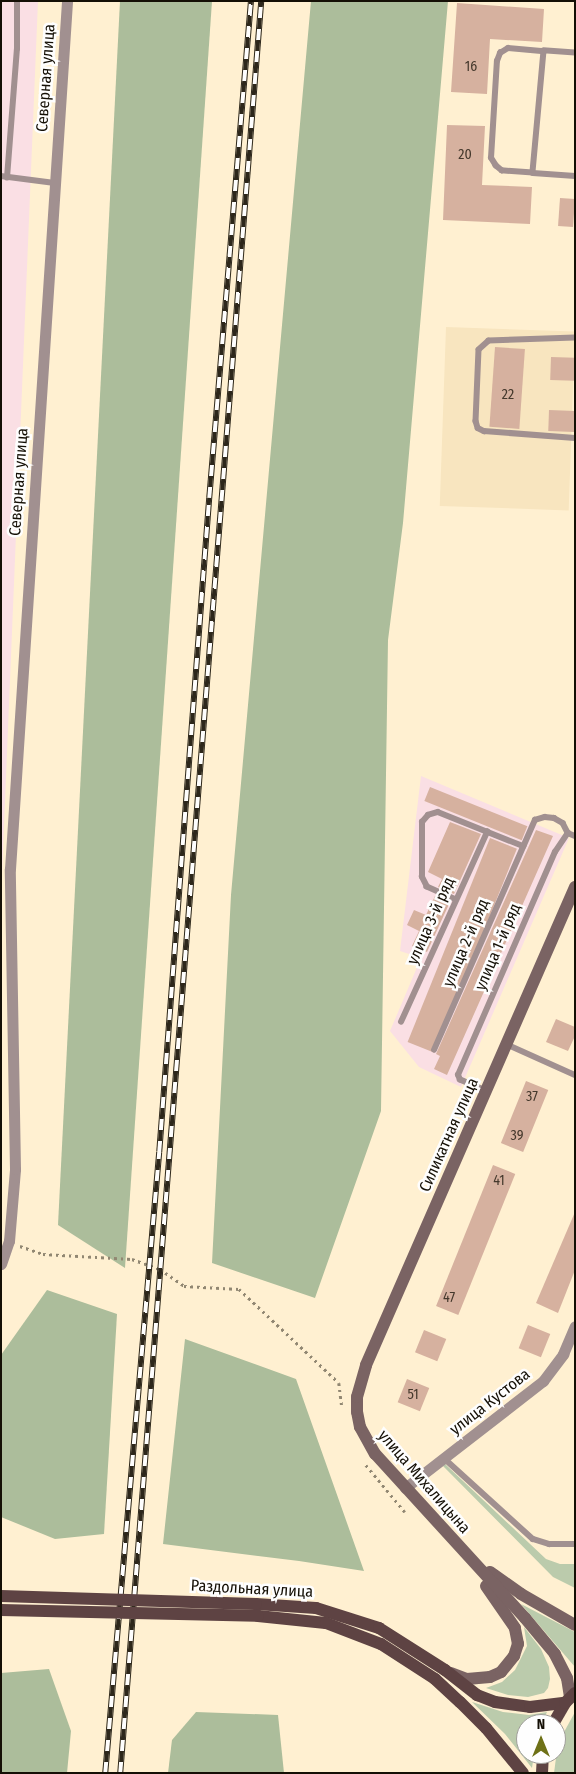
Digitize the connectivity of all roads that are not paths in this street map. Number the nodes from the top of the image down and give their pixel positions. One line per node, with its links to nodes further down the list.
1 (17, 1): 7 (lane)
2 (67, 1): 8 (street, Северная улица)
3 (544, 51): 4 (lane); 5 (lane); 5 (lane)
4 (575, 53)
5 (533, 173): 6 (lane)
6 (575, 176)
7 (4, 177): 8 (lane)
8 (55, 184): 21 (street, Северная улица)
9 (575, 338): 10 (lane)
10 (575, 438)
11 (487, 832): 13 (lane); 15 (lane, улица 3-й ряд); 15 (lane)
12 (572, 835): 13 (lane, улица 2-й ряд); 20 (lane, улица 1-й ряд)
13 (523, 846): 18 (lane, улица 2-й ряд)
14 (575, 887): 17 (street, Силикатная улица)
15 (456, 900): 16 (lane, улица 3-й ряд)
16 (401, 1022)
17 (506, 1044): 19 (lane); 20 (street, Силикатная улица)
18 (434, 1050)
19 (575, 1075)
20 (486, 1091): 24 (street, Силикатная улица)
21 (5, 1241): 22 (street, Северная улица)
22 (1, 1264)
23 (575, 1326): 25 (street, улица Кустова)
24 (357, 1397): 26 (street, улица Михалицына)
25 (444, 1458): 26 (street, улица Кустова); 27 (lane)
26 (405, 1488): 28 (street, улица Михалицына)
27 (575, 1544)
28 (468, 1557): 32 (street, улица Михалицына); 33 (street, улица Михалицына); 34 (street, улица Михалицына)
29 (1, 1596): 31 (main road, Раздольная улица, bridge)
30 (1, 1610): 31 (main road, Раздольная улица, bridge)
31 (257, 1610): 33 (main road, Раздольная улица); 36 (main road, Раздольная улица)
32 (575, 1625)
33 (445, 1670): 34 (main road, Раздольная улица)
34 (570, 1698): 35 (main road)
35 (560, 1714)
36 (523, 1773)

